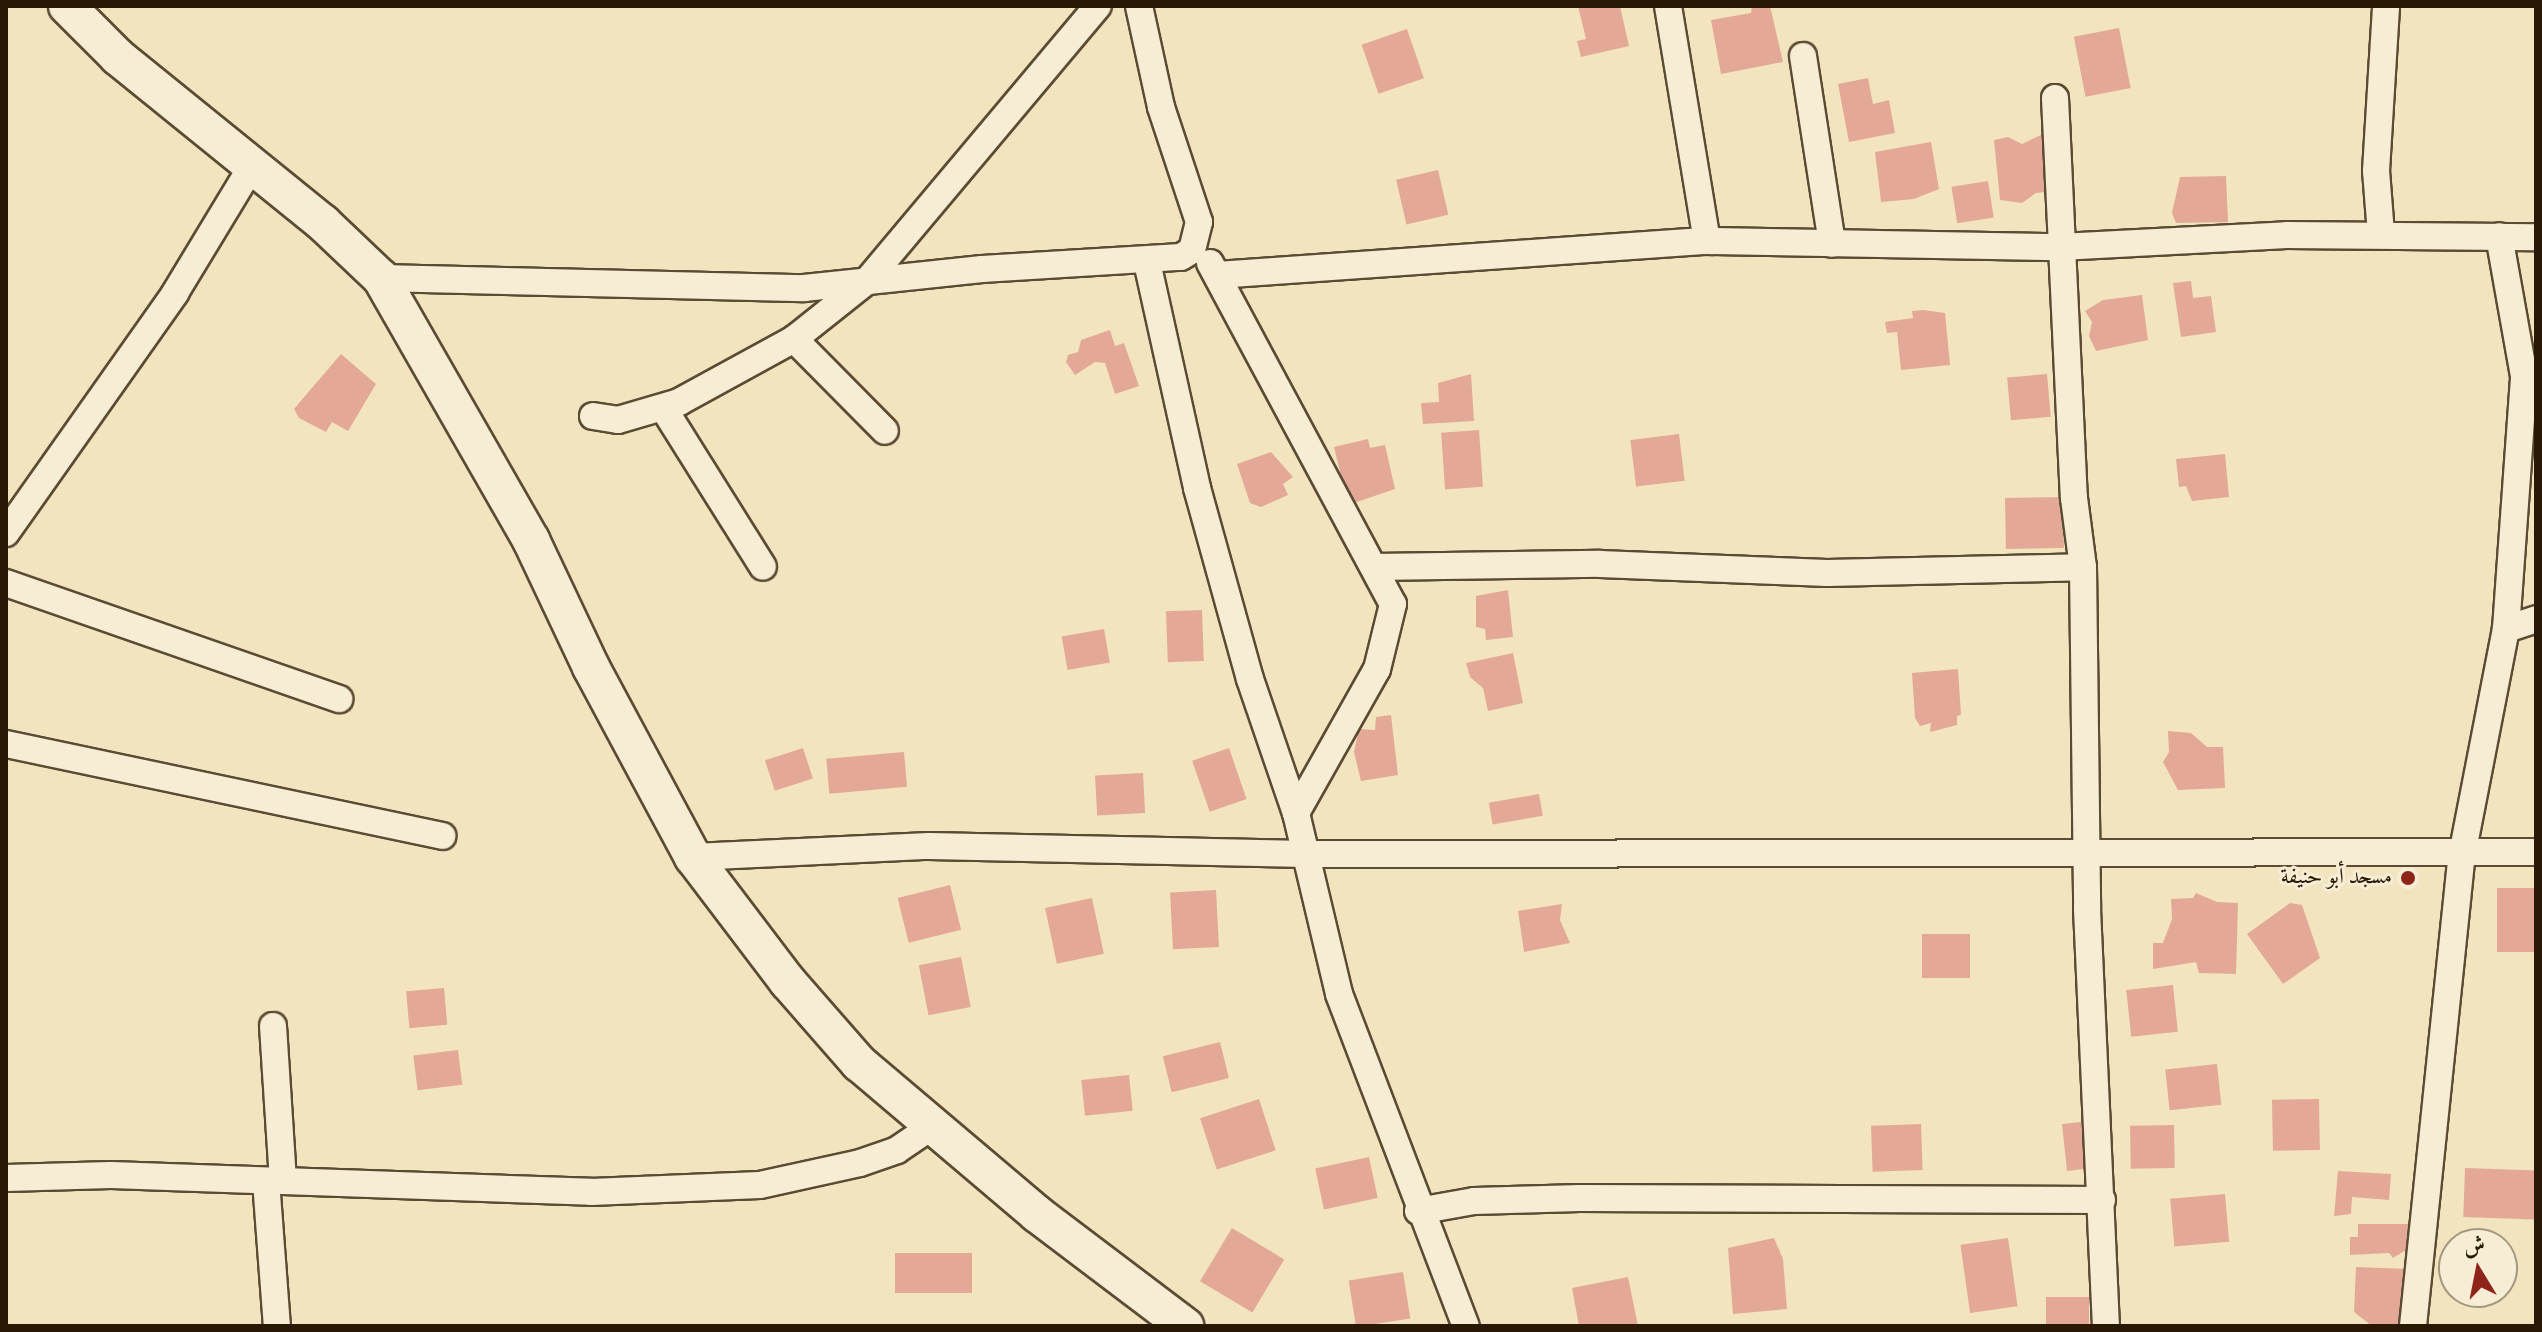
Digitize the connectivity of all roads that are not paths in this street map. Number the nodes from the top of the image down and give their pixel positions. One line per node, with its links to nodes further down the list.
1 (67, 6): 8 (main road)
2 (1098, 6): 19 (street)
3 (1139, 6): 15 (street)
4 (1668, 6): 12 (street)
5 (2386, 6): 9 (street)
6 (1803, 56): 13 (street)
7 (2055, 98): 14 (street)
8 (253, 164): 18 (main road); 24 (street)
9 (2381, 234): 10 (street); 14 (street)
10 (2499, 236): 11 (street); 30 (street)
11 (2536, 237)
12 (1707, 241): 13 (street); 17 (street)
13 (1832, 244): 14 (street)
14 (2060, 247): 27 (street)
15 (1192, 250): 16 (street); 17 (street)
16 (1147, 262): 19 (street); 33 (street)
17 (1217, 275): 26 (street)
18 (381, 278): 19 (street); 39 (main road)
19 (867, 281): 20 (street)
20 (794, 339): 21 (street); 23 (street)
21 (664, 409): 22 (street); 25 (street)
22 (593, 416)
23 (885, 431)
24 (6, 533)
25 (763, 567)
26 (1374, 567): 27 (street); 33 (street)
27 (2083, 567): 35 (street)
28 (6, 583): 31 (street)
29 (2536, 619): 30 (street)
30 (2506, 629): 38 (street)
31 (339, 699)
32 (6, 744): 34 (street)
33 (1296, 813): 37 (street)
34 (442, 836)
35 (2087, 851): 37 (street); 38 (street); 44 (street)
36 (2536, 852): 38 (street)
37 (1306, 854): 39 (street); 45 (street)
38 (2462, 855): 50 (street)
39 (693, 857): 41 (main road)
40 (273, 1026): 43 (street)
41 (934, 1125): 43 (street); 47 (main road)
42 (6, 1178): 43 (street)
43 (275, 1180): 46 (street)
44 (2102, 1200): 45 (street); 49 (street)
45 (1418, 1211): 48 (street)
46 (277, 1326)
47 (1185, 1326)
48 (1466, 1326)
49 (2106, 1326)
50 (2413, 1326)

